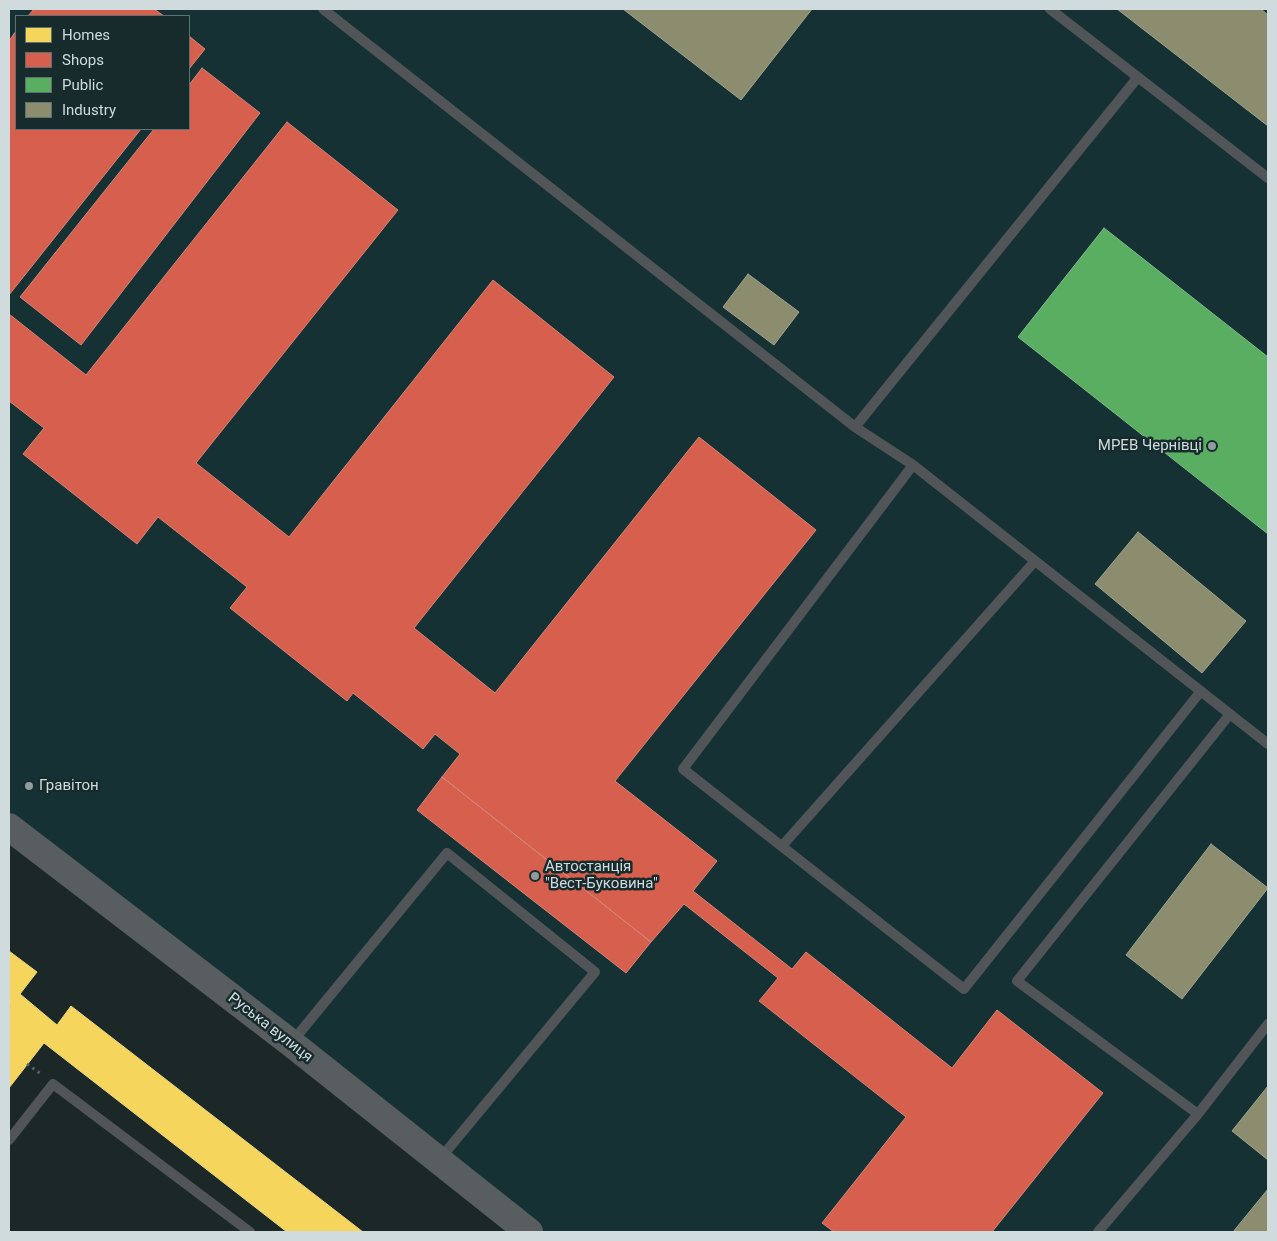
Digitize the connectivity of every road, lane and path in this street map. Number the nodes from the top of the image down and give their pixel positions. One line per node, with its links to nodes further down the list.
1 (323, 9): 5 (lane)
2 (1050, 9): 3 (lane)
3 (1138, 77): 4 (lane); 5 (lane)
4 (1268, 178)
5 (855, 428): 6 (lane)
6 (913, 465): 7 (lane); 12 (lane)
7 (1035, 561): 8 (lane); 12 (lane)
8 (1201, 691): 9 (lane); 12 (lane)
9 (1230, 714): 10 (lane); 15 (lane)
10 (1268, 744)
11 (11, 834): 14 (main road, Руська вулиця)
12 (782, 846)
13 (1268, 1024): 15 (lane)
14 (292, 1043): 17 (main road, Руська вулиця); 17 (lane)
15 (1198, 1114): 20 (lane)
16 (9, 1140): 18 (lane)
17 (439, 1160): 19 (main road, Руська вулиця)
18 (250, 1232)
19 (529, 1232)
20 (1098, 1232)

